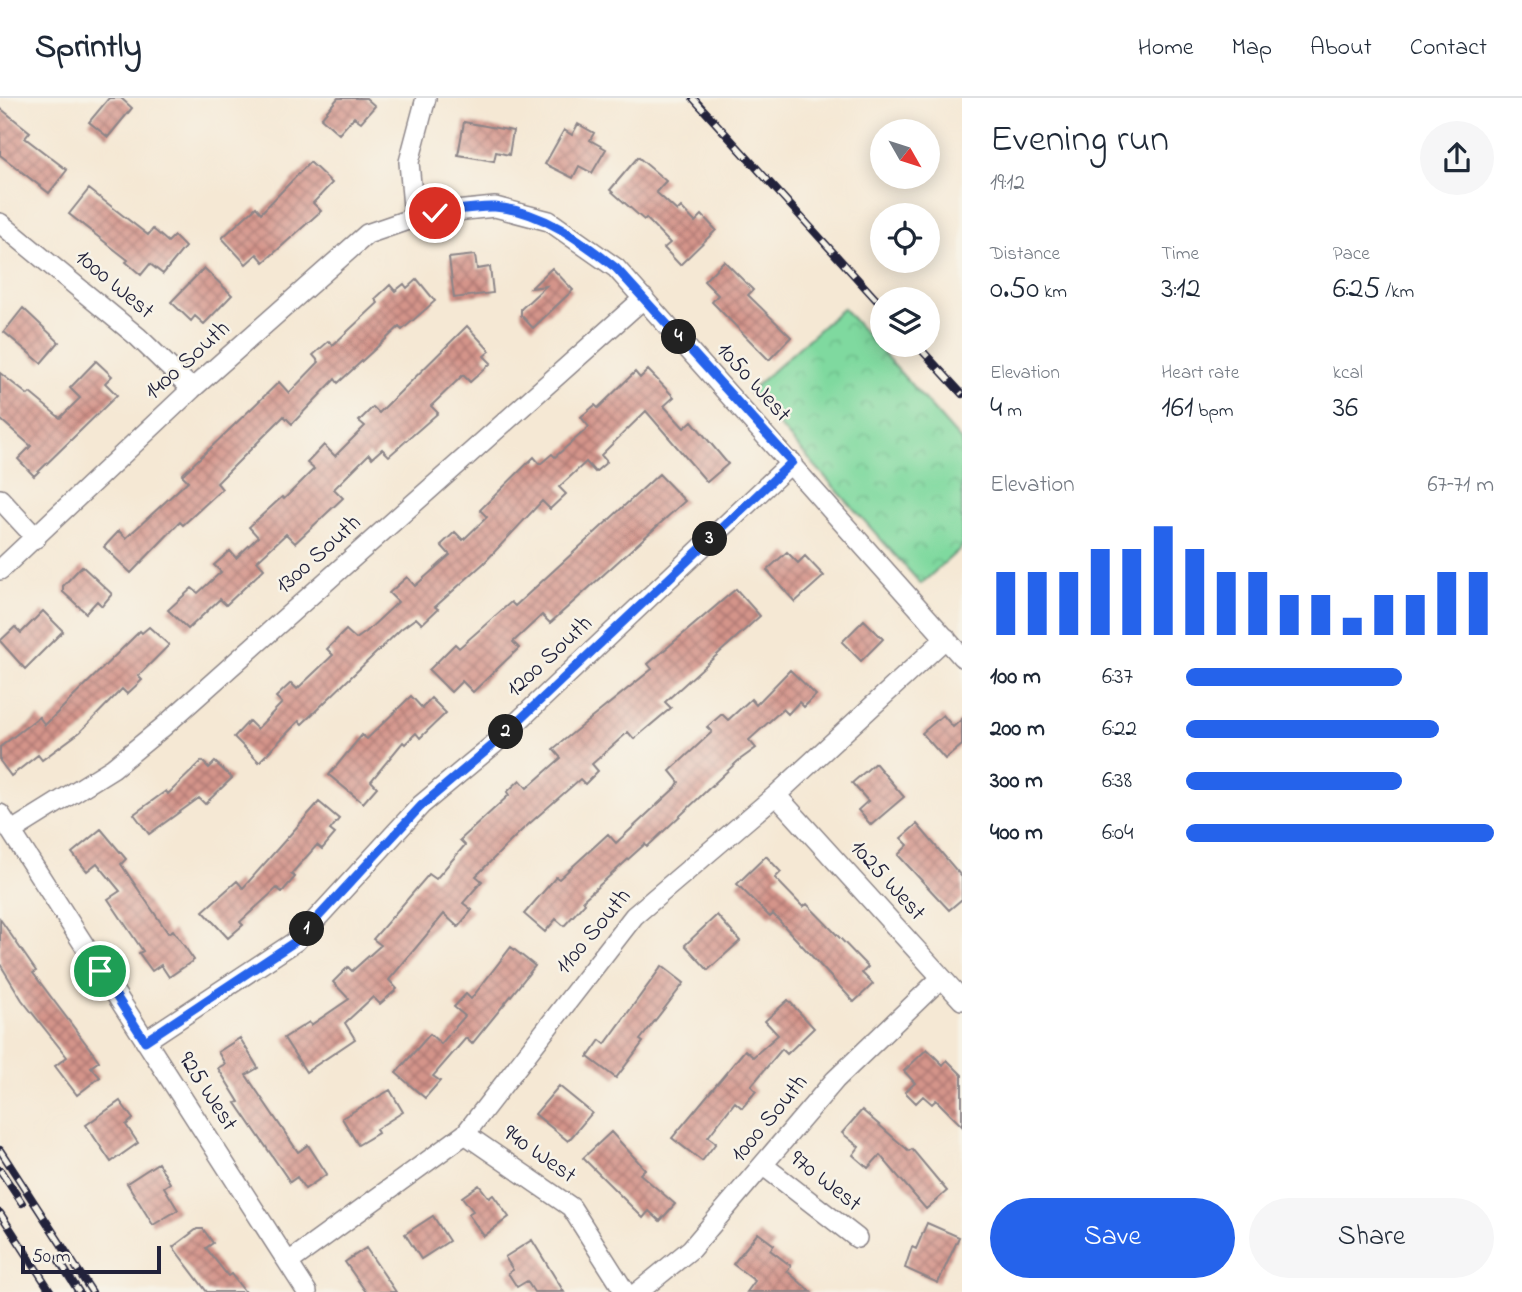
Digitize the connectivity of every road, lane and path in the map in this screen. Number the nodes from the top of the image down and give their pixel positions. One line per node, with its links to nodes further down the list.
1 (426, 98): 2 (street)
2 (419, 216): 4 (street, 1050 West); 5 (street, 1400 South)
3 (0, 223): 5 (street, 1000 West)
4 (644, 298): 6 (street, 1050 West); 14 (street, 1300 South)
5 (192, 390): 8 (street, 1400 South)
6 (792, 462): 10 (street, 1050 West); 17 (street, 1200 South)
7 (0, 499): 8 (street)
8 (36, 538): 9 (street, 1400 South)
9 (0, 570)
10 (946, 638): 11 (street, 1050 West); 12 (street, 1100 South)
11 (962, 657)
12 (776, 795): 15 (street, 1025 West); 18 (street, 1100 South)
13 (0, 814): 14 (street, 925 West)
14 (12, 831): 17 (street, 925 West)
15 (941, 978): 16 (street, 1025 West); 19 (street, 1000 South)
16 (962, 1000)
17 (145, 1041): 21 (street, 925 West)
18 (466, 1134): 21 (street, 1100 South); 23 (street, 940 West)
19 (764, 1166): 20 (street, 970 West); 24 (street, 1000 South)
20 (857, 1238)
21 (283, 1254): 22 (street)
22 (307, 1292)
23 (625, 1292)
24 (638, 1292)

